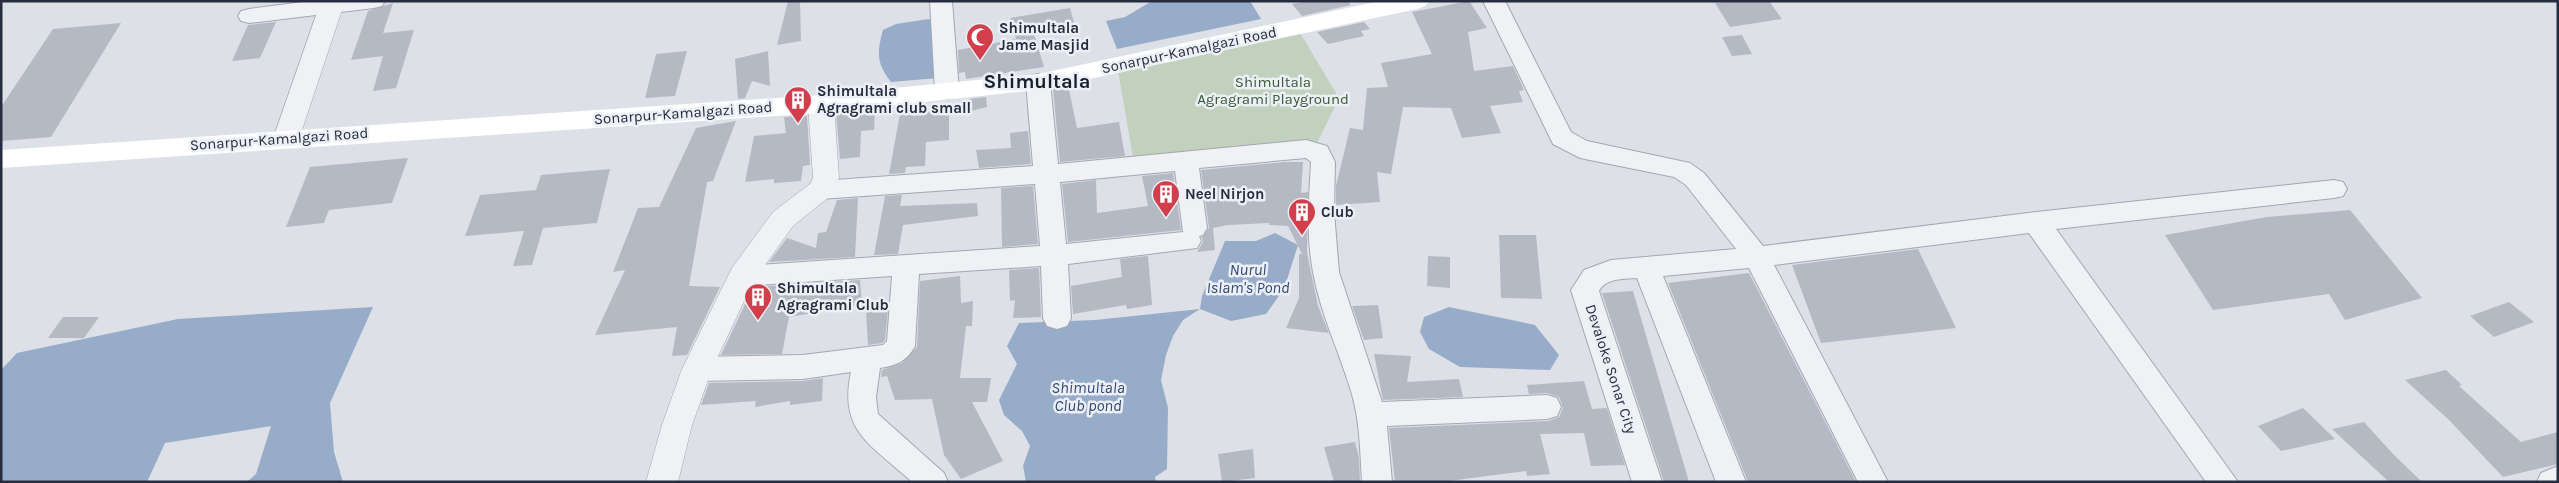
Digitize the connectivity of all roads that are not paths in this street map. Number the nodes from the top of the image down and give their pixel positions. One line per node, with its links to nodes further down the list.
1 (374, 1): 5 (street)
2 (941, 1): 9 (street)
3 (1417, 1): 6 (main road, Sonarpur-Kamalgazi Road)
4 (1494, 1): 19 (street)
5 (332, 4): 7 (street); 11 (street)
6 (1370, 6): 8 (main road, Sonarpur-Kamalgazi Road)
7 (249, 16)
8 (1038, 82): 9 (main road, Sonarpur-Kamalgazi Road); 14 (street)
9 (947, 92): 10 (main road, Sonarpur-Kamalgazi Road)
10 (821, 104): 11 (main road, Sonarpur-Kamalgazi Road); 16 (street)
11 (286, 139): 12 (main road, Sonarpur-Kamalgazi Road)
12 (1, 159)
13 (1186, 161): 14 (street); 18 (street); 27 (street)
14 (1047, 174): 16 (street); 18 (street)
15 (2334, 189): 17 (street, Devaloke Sonar City)
16 (820, 190): 22 (street)
17 (2036, 222): 19 (street, Devaloke Sonar City); 35 (street)
18 (1054, 255): 20 (street); 23 (street)
19 (1757, 257): 21 (street, Devaloke Sonar City); 34 (street)
20 (906, 266): 22 (street); 24 (street)
21 (1646, 267): 32 (street, Devaloke Sonar City); 33 (street)
22 (742, 276): 25 (street)
23 (1057, 318)
24 (868, 358): 25 (street); 30 (street)
25 (697, 369): 29 (street)
26 (1548, 407): 27 (street)
27 (1370, 415): 31 (street)
28 (2558, 479): 36 (street)
29 (662, 482)
30 (933, 482)
31 (1377, 482)
32 (1647, 482)
33 (1731, 482)
34 (1873, 482)
35 (2223, 482)
36 (2552, 482)

